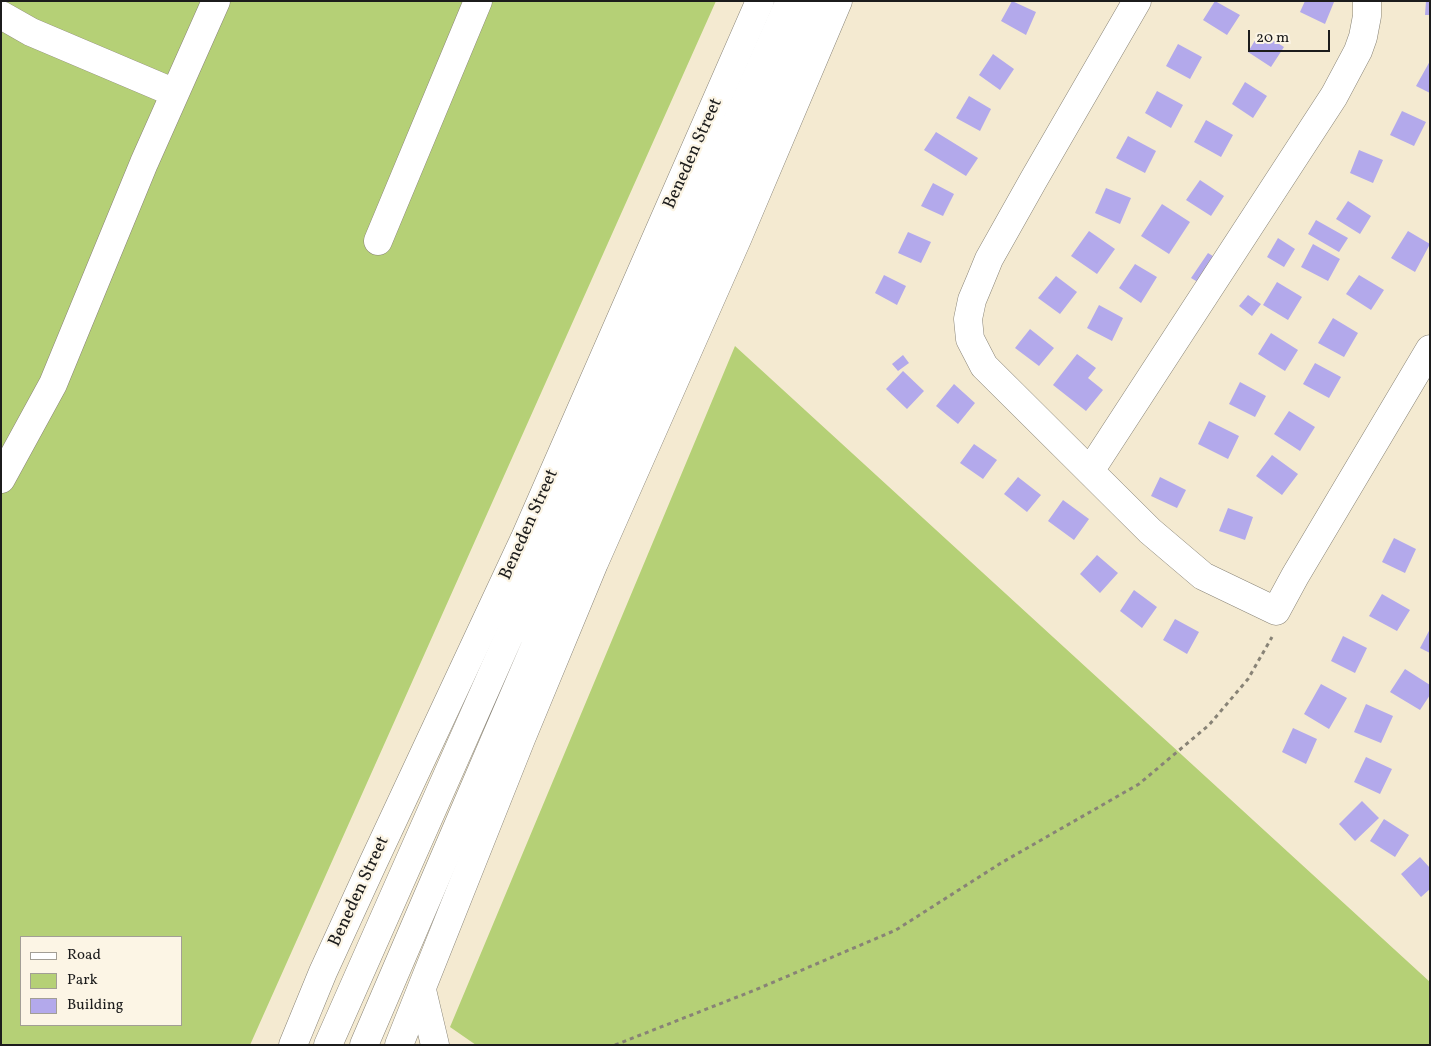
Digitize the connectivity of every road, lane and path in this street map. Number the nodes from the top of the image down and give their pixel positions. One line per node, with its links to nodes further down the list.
1 (216, 1): 10 (street)
2 (478, 1): 11 (street)
3 (760, 1): 17 (street, Beneden Street)
4 (790, 1): 18 (street)
5 (812, 1): 19 (street)
6 (838, 1): 16 (street)
7 (1137, 1): 13 (street)
8 (1367, 1): 13 (street)
9 (1, 15): 10 (street)
10 (176, 93): 14 (street)
11 (378, 241)
12 (1430, 349): 15 (street)
13 (1090, 471): 15 (street)
14 (1, 479)
15 (1276, 611): 22 (path)
16 (422, 990): 20 (street); 21 (street)
17 (293, 1045)
18 (328, 1045)
19 (364, 1045)
20 (399, 1045)
21 (435, 1045)
22 (615, 1045)

